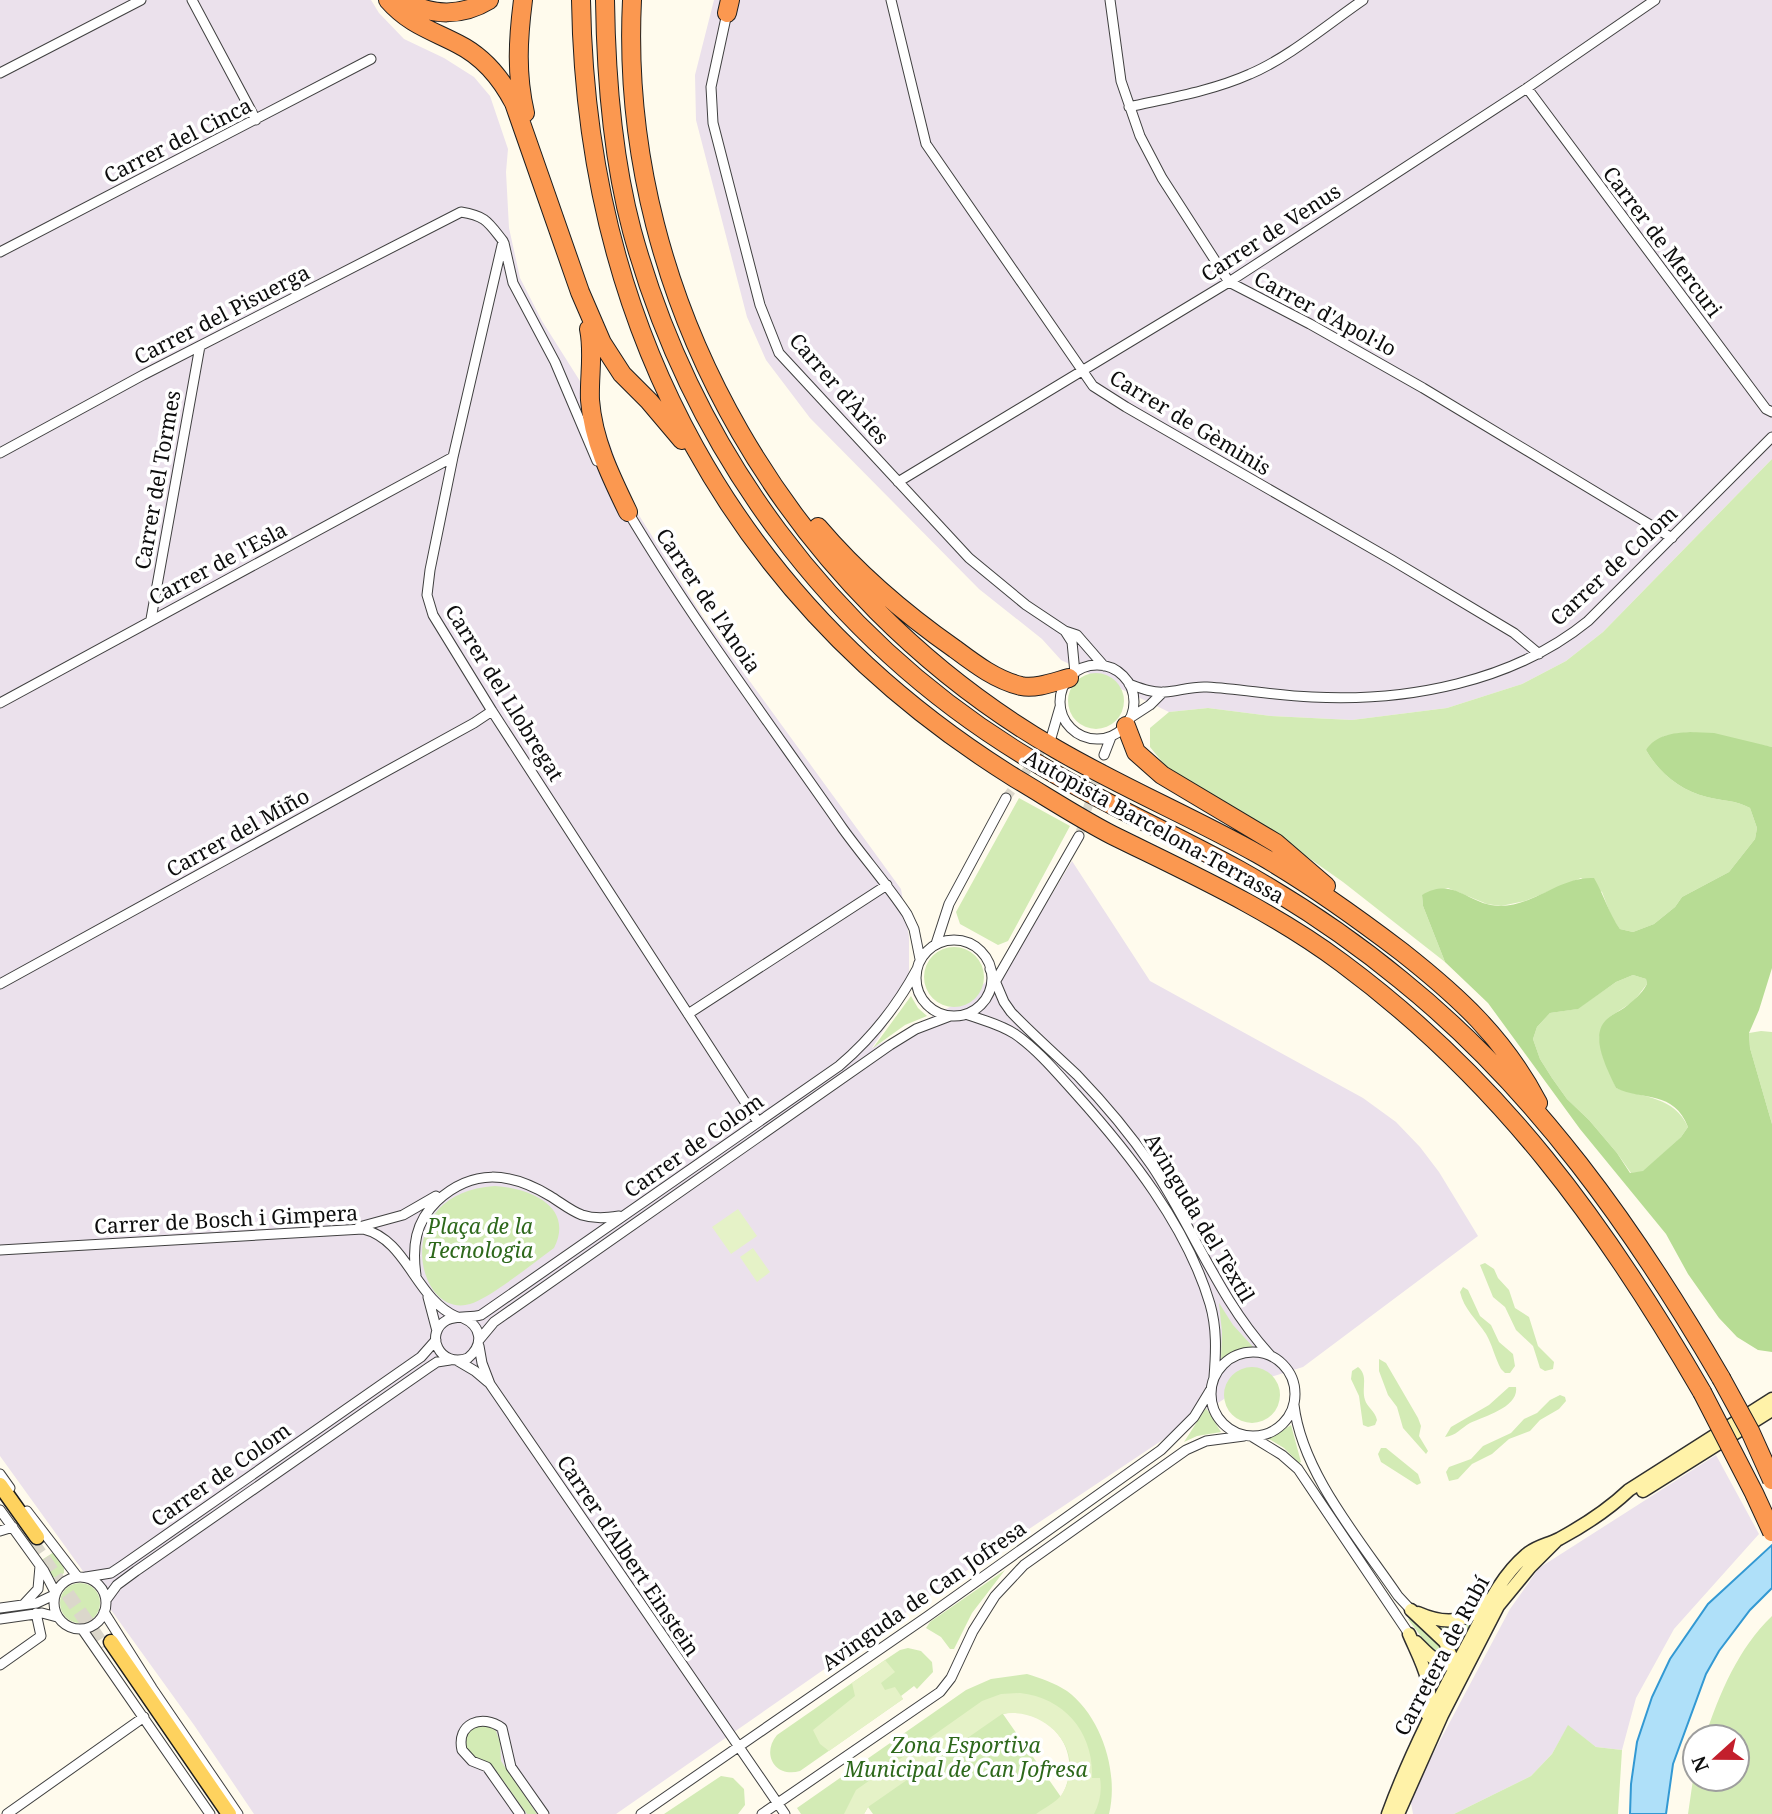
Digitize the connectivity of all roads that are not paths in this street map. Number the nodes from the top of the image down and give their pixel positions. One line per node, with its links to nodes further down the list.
1 (141, 0): 16 (street)
2 (192, 0): 19 (street)
3 (388, 0): 20 (highway)
4 (405, 0): 5 (highway)
5 (489, 0)
6 (523, 0): 20 (highway)
7 (582, 0): 32 (highway, Autopista Barcelona-Terrassa)
8 (605, 0): 67 (highway, Autopista Barcelona-Terrassa)
9 (632, 0): 25 (highway)
10 (891, 0): 27 (street, Carrer de Gèminis)
11 (1110, 0): 18 (street, Carrer d'Apol·lo)
12 (1363, 0): 18 (street)
13 (1655, 0): 17 (street, Carrer de Venus)
14 (728, 6): 33 (street, Carrer d'Àries)
15 (371, 59): 19 (street, Carrer del Cinca)
16 (0, 73)
17 (1527, 88): 23 (street, Carrer de Venus); 28 (street, Carrer de Mercuri)
18 (1129, 107): 23 (street, Carrer d'Apol·lo)
19 (256, 120): 22 (street, Carrer del Cinca)
20 (539, 174): 24 (highway)
21 (503, 241): 26 (street, Carrer del Pisuerga); 31 (street, Carrer del Llobregat); 34 (street, Carrer de l'Anoia)
22 (0, 253)
23 (1229, 282): 27 (street, Carrer de Venus); 35 (street, Carrer d'Apol·lo)
24 (580, 292): 32 (highway); 34 (highway)
25 (685, 319): 40 (highway); 58 (highway)
26 (200, 346): 30 (street, Carrer del Pisuerga); 36 (street, Carrer del Tormes)
27 (1082, 371): 33 (street, Carrer de Venus); 38 (street, Carrer de Gèminis)
28 (1772, 412)
29 (1772, 437): 35 (street, Carrer de Colom)
30 (0, 453)
31 (453, 457): 36 (street, Carrer de l'Esla); 45 (street, Carrer del Llobregat)
32 (709, 472): 92 (highway, Autopista Barcelona-Terrassa, bridge)
33 (898, 482): 37 (street, Carrer d'Àries)
34 (628, 512): 52 (street, Carrer de l'Anoia)
35 (1672, 538): 38 (street, Carrer de Colom)
36 (151, 619): 43 (street, Carrer de l'Esla)
37 (1065, 631): 39 (street, Carrer d'Àries); 40 (street)
38 (1539, 654): 42 (street, Carrer de Colom)
39 (1104, 666): 40 (street); 41 (street)
40 (1072, 676): 44 (street)
41 (1129, 684): 42 (street, Carrer de Colom); 46 (street)
42 (1164, 692): 46 (street, Carrer de Colom)
43 (0, 703)
44 (1060, 708): 47 (street); 48 (street)
45 (492, 711): 60 (street, Carrer del Miño); 63 (street, Carrer del Llobregat)
46 (1128, 722): 47 (street); 58 (highway)
47 (1111, 737): 49 (street)
48 (1051, 738)
49 (1104, 755)
50 (1006, 798): 53 (street)
51 (1079, 836): 57 (street)
52 (887, 885): 54 (street, Carrer de l'Anoia); 63 (street)
53 (936, 944): 54 (street); 56 (street)
54 (920, 959): 55 (street)
55 (917, 969): 65 (street); 66 (street, Carrer de Colom)
56 (990, 969): 59 (street, Avinguda del Tèxtil); 61 (street)
57 (1002, 971): 59 (street); 62 (street)
58 (1430, 974): 67 (highway)
59 (996, 981): 61 (street); 62 (street, Avinguda del Tèxtil)
60 (0, 984)
61 (989, 992): 64 (street)
62 (1009, 1008): 77 (street, Avinguda del Tèxtil)
63 (688, 1014): 66 (street, Carrer del Llobregat)
64 (966, 1014): 65 (street); 79 (street, Avinguda del Tèxtil)
65 (950, 1016): 76 (street, Carrer de Colom)
66 (758, 1122): 69 (street, Carrer de Colom)
67 (1551, 1127): 86 (highway, Autopista Barcelona-Terrassa, bridge)
68 (448, 1192): 69 (street); 70 (street); 72 (street)
69 (625, 1215): 74 (street, Carrer de Colom)
70 (353, 1228): 71 (street, Carrer de Bosch i Gimpera); 72 (street, Carrer de Bosch i Gimpera)
71 (0, 1250)
72 (417, 1279): 73 (street, Carrer de Bosch i Gimpera)
73 (426, 1292): 74 (street, Carrer de Bosch i Gimpera); 75 (street, Carrer de Bosch i Gimpera)
74 (461, 1318): 75 (street); 76 (street)
75 (437, 1336): 78 (street); 95 (street, Carrer de Colom)
76 (479, 1343): 78 (street); 80 (street, Carrer d'Albert Einstein)
77 (1271, 1356): 79 (street); 82 (street)
78 (454, 1360): 80 (street, Carrer d'Albert Einstein); 98 (street, Carrer de Colom)
79 (1214, 1377): 81 (street)
80 (490, 1384): 113 (street, Carrer d'Albert Einstein)
81 (1211, 1389): 84 (street); 113 (street, Avinguda de Can Jofresa)
82 (1294, 1403): 84 (street); 101 (street)
83 (1769, 1404): 93 (main road, Carretera de Rubí)
84 (1248, 1436): 107 (street); 114 (street, Avinguda de Can Jofresa)
85 (0, 1474): 95 (street)
86 (1772, 1480)
87 (0, 1485): 88 (main road)
88 (0, 1498)
89 (0, 1510): 90 (street)
90 (13, 1527): 91 (street); 94 (street)
91 (0, 1531)
92 (1772, 1532)
93 (1557, 1540): 96 (main road, Carretera de Rubí); 108 (main road, Carretera de Rubí)
94 (40, 1566): 97 (street); 99 (street)
95 (81, 1577): 97 (street); 98 (street)
96 (1501, 1581): 101 (main road); 110 (main road, Carretera de Rubí)
97 (55, 1594): 99 (street); 104 (street)
98 (106, 1600): 102 (street)
99 (24, 1604): 100 (street)
100 (0, 1608)
101 (1411, 1610): 110 (main road)
102 (104, 1612): 106 (street); 120 (street)
103 (36, 1613): 104 (street); 105 (street); 109 (street)
104 (57, 1617): 106 (street)
105 (0, 1619)
106 (82, 1629): 112 (street)
107 (1409, 1634): 110 (main road); 115 (main road)
108 (1480, 1641): 110 (main road); 111 (main road, Carretera de Rubí)
109 (0, 1665)
110 (1455, 1666): 111 (main road); 115 (main road, Carretera de Rubí)
111 (1442, 1715): 115 (main road, Carretera de Rubí)
112 (144, 1717): 116 (street); 117 (street)
113 (737, 1746): 114 (street, Carrer d'Albert Einstein); 123 (street, Avinguda de Can Jofresa)
114 (778, 1804): 124 (street, Avinguda de Can Jofresa); 125 (street, Carrer d'Albert Einstein)
115 (1398, 1808)
116 (7, 1814)
117 (210, 1814)
118 (219, 1814): 119 (main road)
119 (229, 1814)
120 (238, 1814)
121 (520, 1814): 122 (street)
122 (544, 1814)
123 (641, 1814)
124 (762, 1814)
125 (785, 1814)

